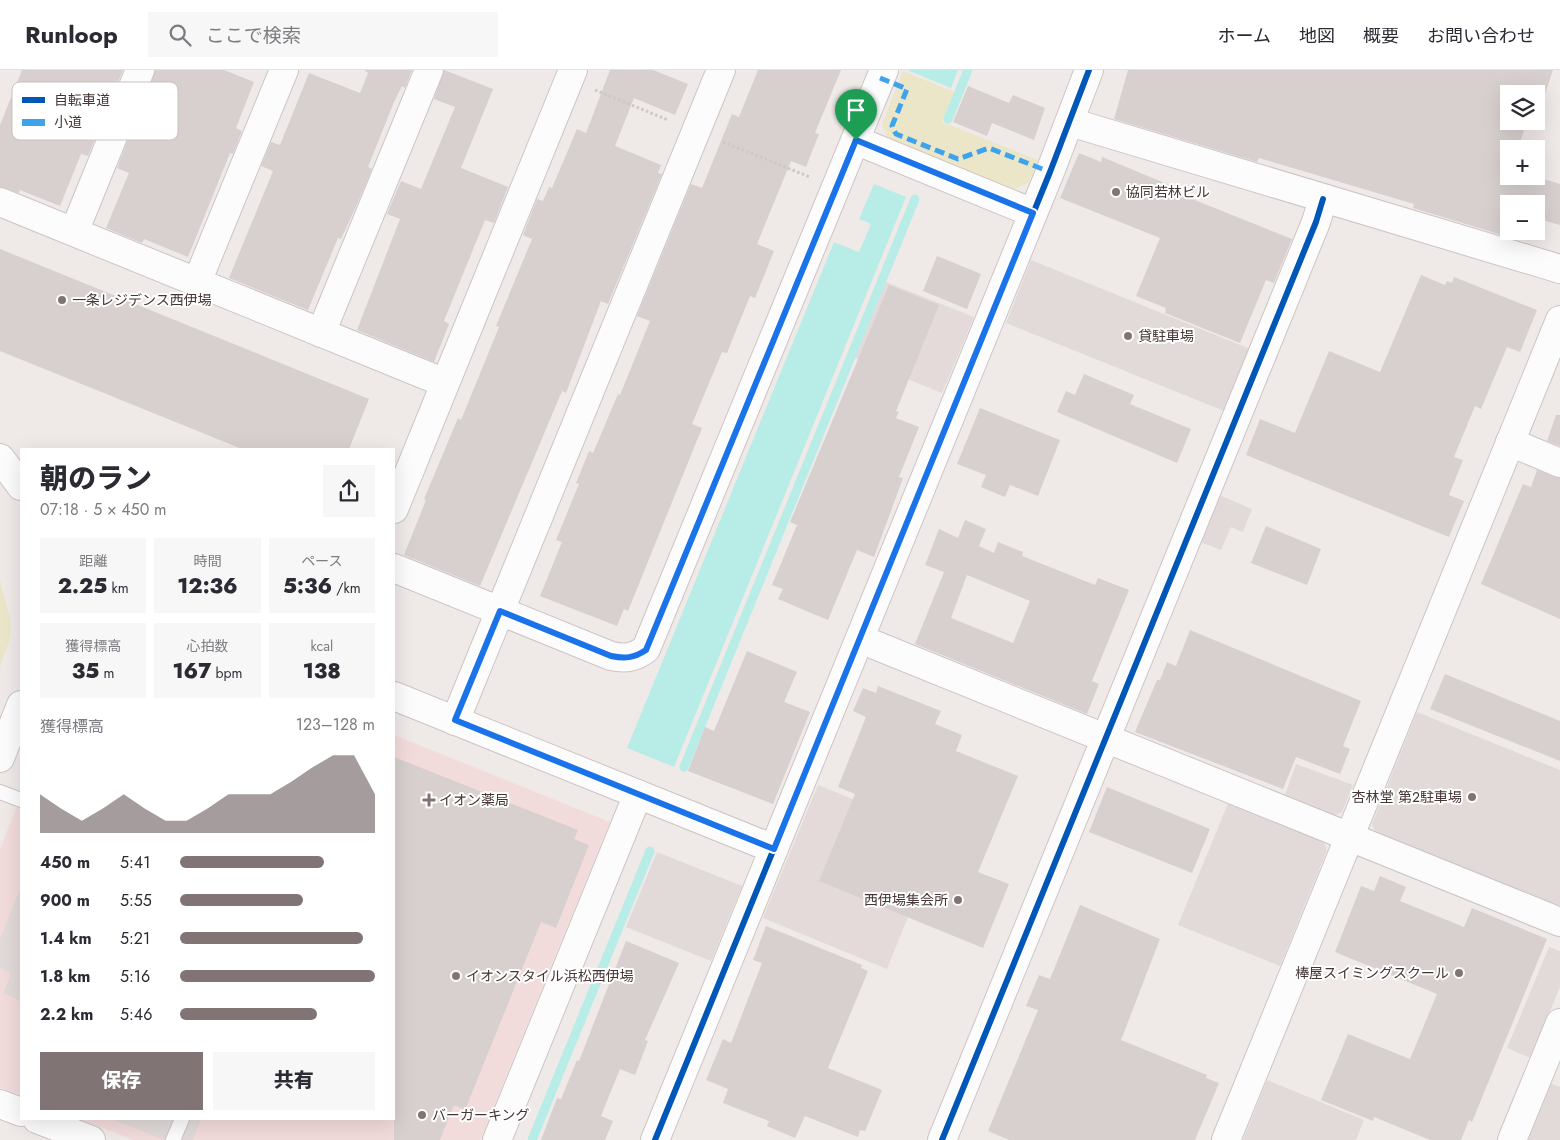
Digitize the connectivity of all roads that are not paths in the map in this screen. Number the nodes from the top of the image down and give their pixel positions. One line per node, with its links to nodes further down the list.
1 (140, 70): 8 (street)
2 (284, 70): 17 (street)
3 (429, 70): 19 (street)
4 (573, 70): 20 (street)
5 (721, 70): 27 (street)
6 (884, 70): 11 (street)
7 (1089, 70): 9 (street)
8 (135, 82)
9 (1070, 122): 12 (street); 14 (street)
10 (111, 140): 15 (street)
11 (856, 140): 14 (street); 27 (street)
12 (1323, 199): 16 (street); 32 (street)
13 (0, 202): 15 (street)
14 (1033, 213): 28 (street)
15 (74, 232): 17 (street)
16 (1560, 269)
17 (197, 282): 19 (street)
18 (1560, 320): 21 (street)
19 (321, 333): 20 (street)
20 (445, 383): 25 (street)
21 (1510, 442): 23 (street); 37 (street)
22 (0, 458): 24 (street)
23 (1560, 463)
24 (20, 485)
25 (395, 507)
26 (395, 568): 27 (street)
27 (500, 611): 31 (street)
28 (860, 639): 32 (street); 38 (street)
29 (395, 696): 31 (street)
30 (20, 708): 33 (street)
31 (455, 720): 35 (street)
32 (1106, 738): 37 (street); 49 (street)
33 (0, 758)
34 (0, 792): 36 (lane)
35 (638, 794): 38 (street); 47 (street)
36 (20, 800)
37 (1349, 837): 39 (street); 50 (street)
38 (774, 849): 48 (street)
39 (1560, 922)
40 (1560, 1023): 51 (street)
41 (0, 1104): 42 (street)
42 (20, 1112)
43 (40, 1120): 45 (street)
44 (182, 1120): 46 (lane)
45 (91, 1140)
46 (173, 1140)
47 (497, 1140)
48 (656, 1140)
49 (942, 1140)
50 (1226, 1140)
51 (1512, 1140)

